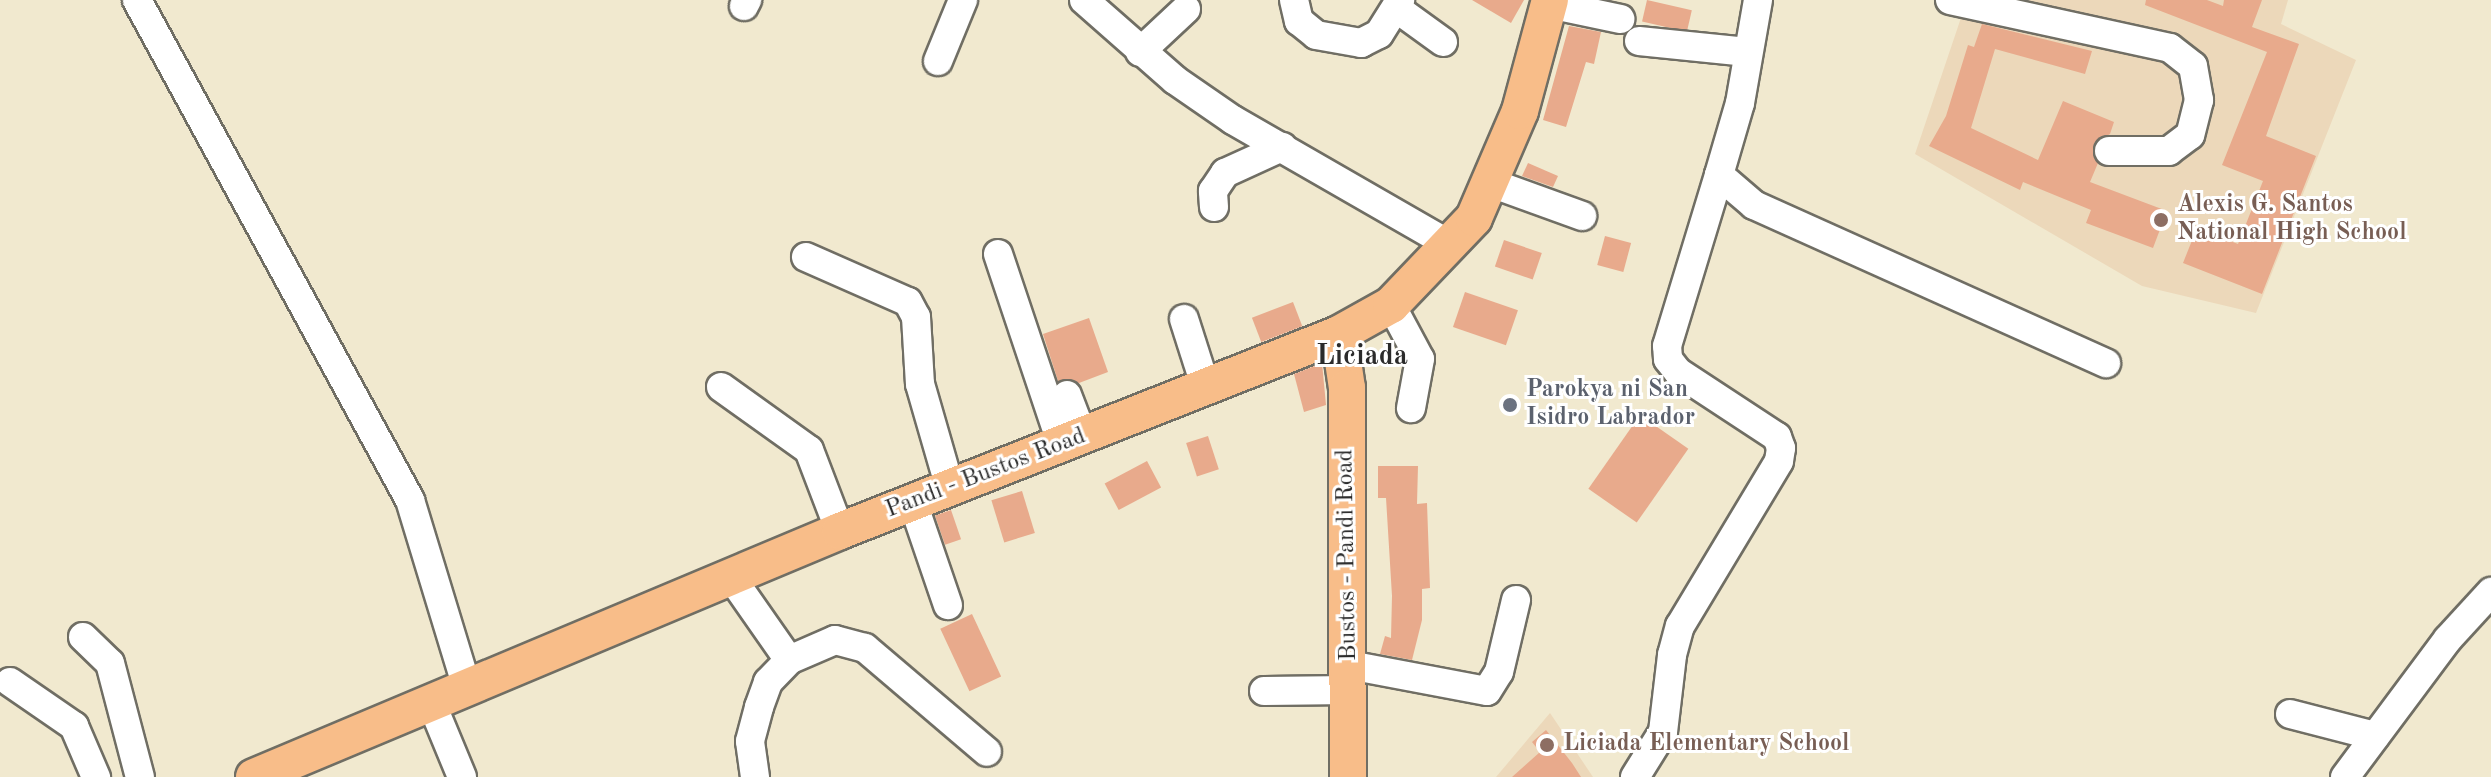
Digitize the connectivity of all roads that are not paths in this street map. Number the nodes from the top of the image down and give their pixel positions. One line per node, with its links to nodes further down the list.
1 (137, 0): 45 (street)
2 (963, 0): 15 (street)
3 (1084, 0): 13 (street)
4 (1294, 0): 8 (street)
5 (1758, 0): 14 (street)
6 (1950, 0): 17 (street)
7 (1549, 2): 10 (street); 19 (main road, Pandi - Bustos Road)
8 (1398, 4): 12 (street)
9 (1186, 9): 13 (street)
10 (1620, 19)
11 (1639, 41): 14 (street)
12 (1443, 42)
13 (1140, 52): 16 (street)
14 (1747, 52): 18 (street)
15 (938, 61)
16 (1282, 147): 20 (street); 22 (street)
17 (2109, 151)
18 (1719, 175): 28 (street); 57 (street)
19 (1491, 183): 21 (street); 22 (main road, Pandi - Bustos Road)
20 (1214, 207)
21 (1582, 216)
22 (1452, 246): 25 (main road, Pandi - Bustos Road)
23 (998, 254): 33 (street)
24 (806, 257): 34 (street)
25 (1391, 305): 27 (main road, Pandi - Bustos Road); 32 (street)
26 (1184, 319): 30 (street)
27 (1339, 334): 30 (main road, Pandi - Bustos Road); 43 (main road, Bustos - Pandi Road)
28 (2106, 363)
29 (721, 387): 36 (street)
30 (1206, 388): 33 (main road, Pandi - Bustos Road)
31 (1067, 395): 33 (street)
32 (1411, 408)
33 (1072, 441): 34 (main road, Pandi - Bustos Road)
34 (950, 488): 35 (main road, Pandi - Bustos Road)
35 (913, 503): 36 (main road, Pandi - Bustos Road); 40 (street)
36 (840, 531): 37 (main road, Pandi - Bustos Road)
37 (731, 577): 42 (street); 45 (main road, Pandi - Bustos Road)
38 (2491, 592): 49 (street)
39 (1516, 600): 43 (street)
40 (948, 605)
41 (83, 637): 52 (street)
42 (789, 660): 50 (street); 55 (street)
43 (1349, 677): 46 (street); 56 (main road, Bustos - Pandi Road)
44 (10, 682): 51 (street)
45 (467, 688): 47 (main road, Pandi - Bustos Road)
46 (1264, 691)
47 (431, 702): 53 (main road, Pandi - Bustos Road); 54 (street)
48 (2290, 714): 49 (street)
49 (2375, 736): 58 (street)
50 (987, 752)
51 (96, 777)
52 (140, 777)
53 (254, 777)
54 (462, 777)
55 (755, 777)
56 (1348, 777)
57 (1635, 777)
58 (2345, 777)

